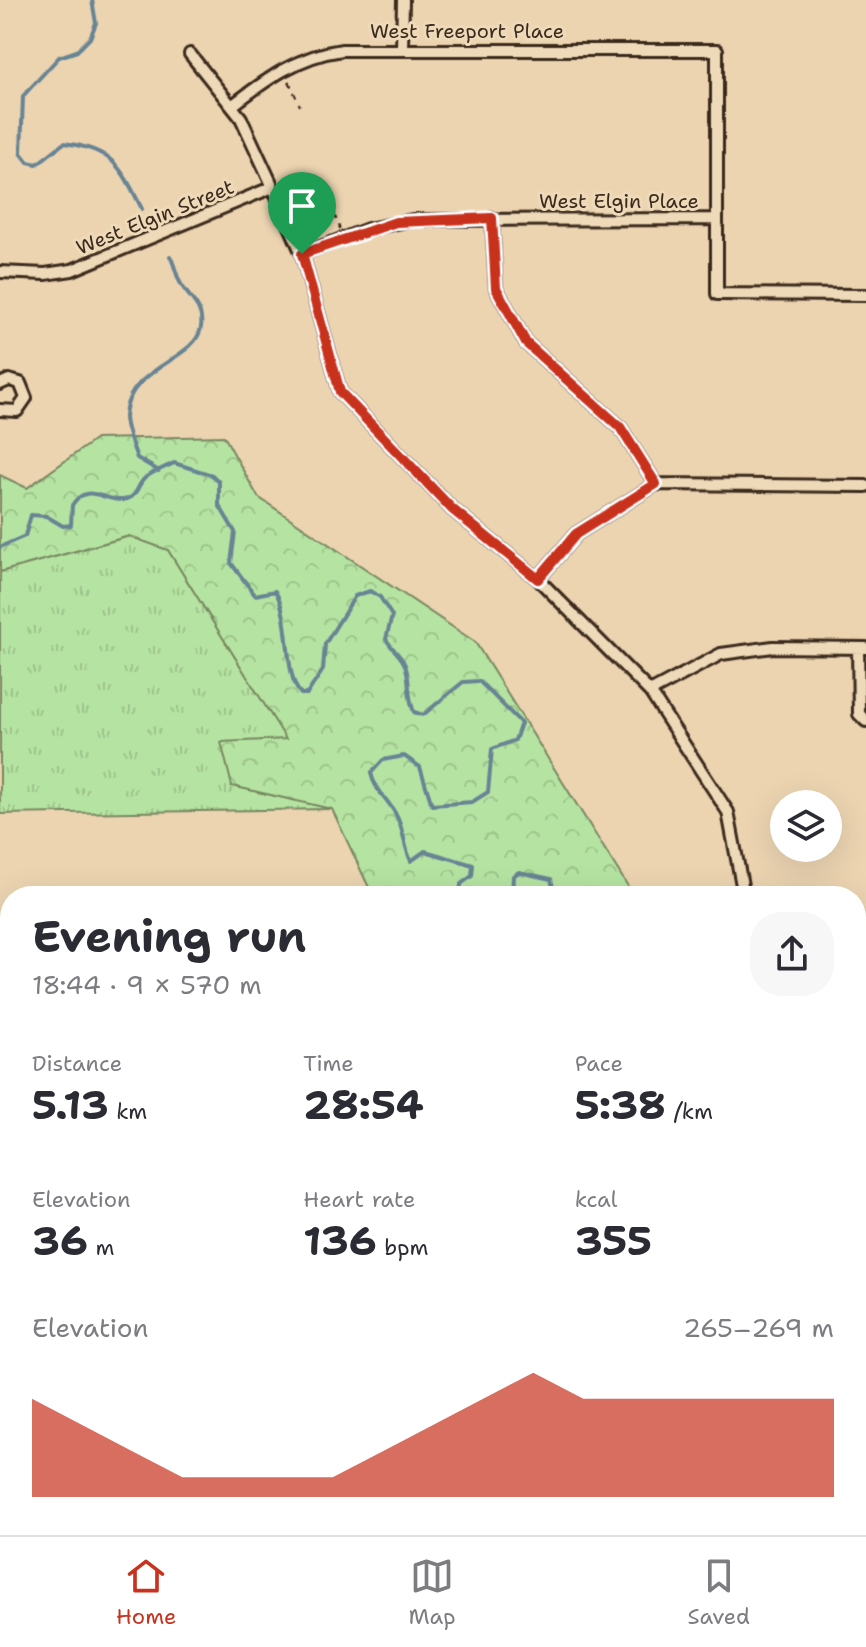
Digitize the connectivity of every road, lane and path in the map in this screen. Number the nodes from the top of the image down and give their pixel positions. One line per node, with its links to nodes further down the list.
1 (403, 0): 2 (street)
2 (402, 50): 4 (street, West Freeport Place); 10 (street, West Freeport Place)
3 (190, 54): 5 (street)
4 (283, 69): 5 (street, West Freeport Place); 6 (path)
5 (233, 105): 7 (street)
6 (300, 106)
7 (273, 187): 12 (street); 13 (street, West Elgin Street)
8 (330, 203): 11 (path)
9 (492, 218): 10 (street, West Elgin Place); 11 (street, West Elgin Place); 17 (street)
10 (717, 219): 14 (street, West Elgin Place)
11 (343, 237): 12 (street, West Elgin Place)
12 (302, 254): 19 (street)
13 (0, 272)
14 (866, 295)
15 (1, 382): 16 (street)
16 (0, 410)
17 (656, 484): 18 (street); 19 (street)
18 (866, 486)
19 (538, 579): 21 (street)
20 (862, 648): 21 (street); 22 (street)
21 (650, 692): 23 (street)
22 (866, 721)
23 (742, 886)

